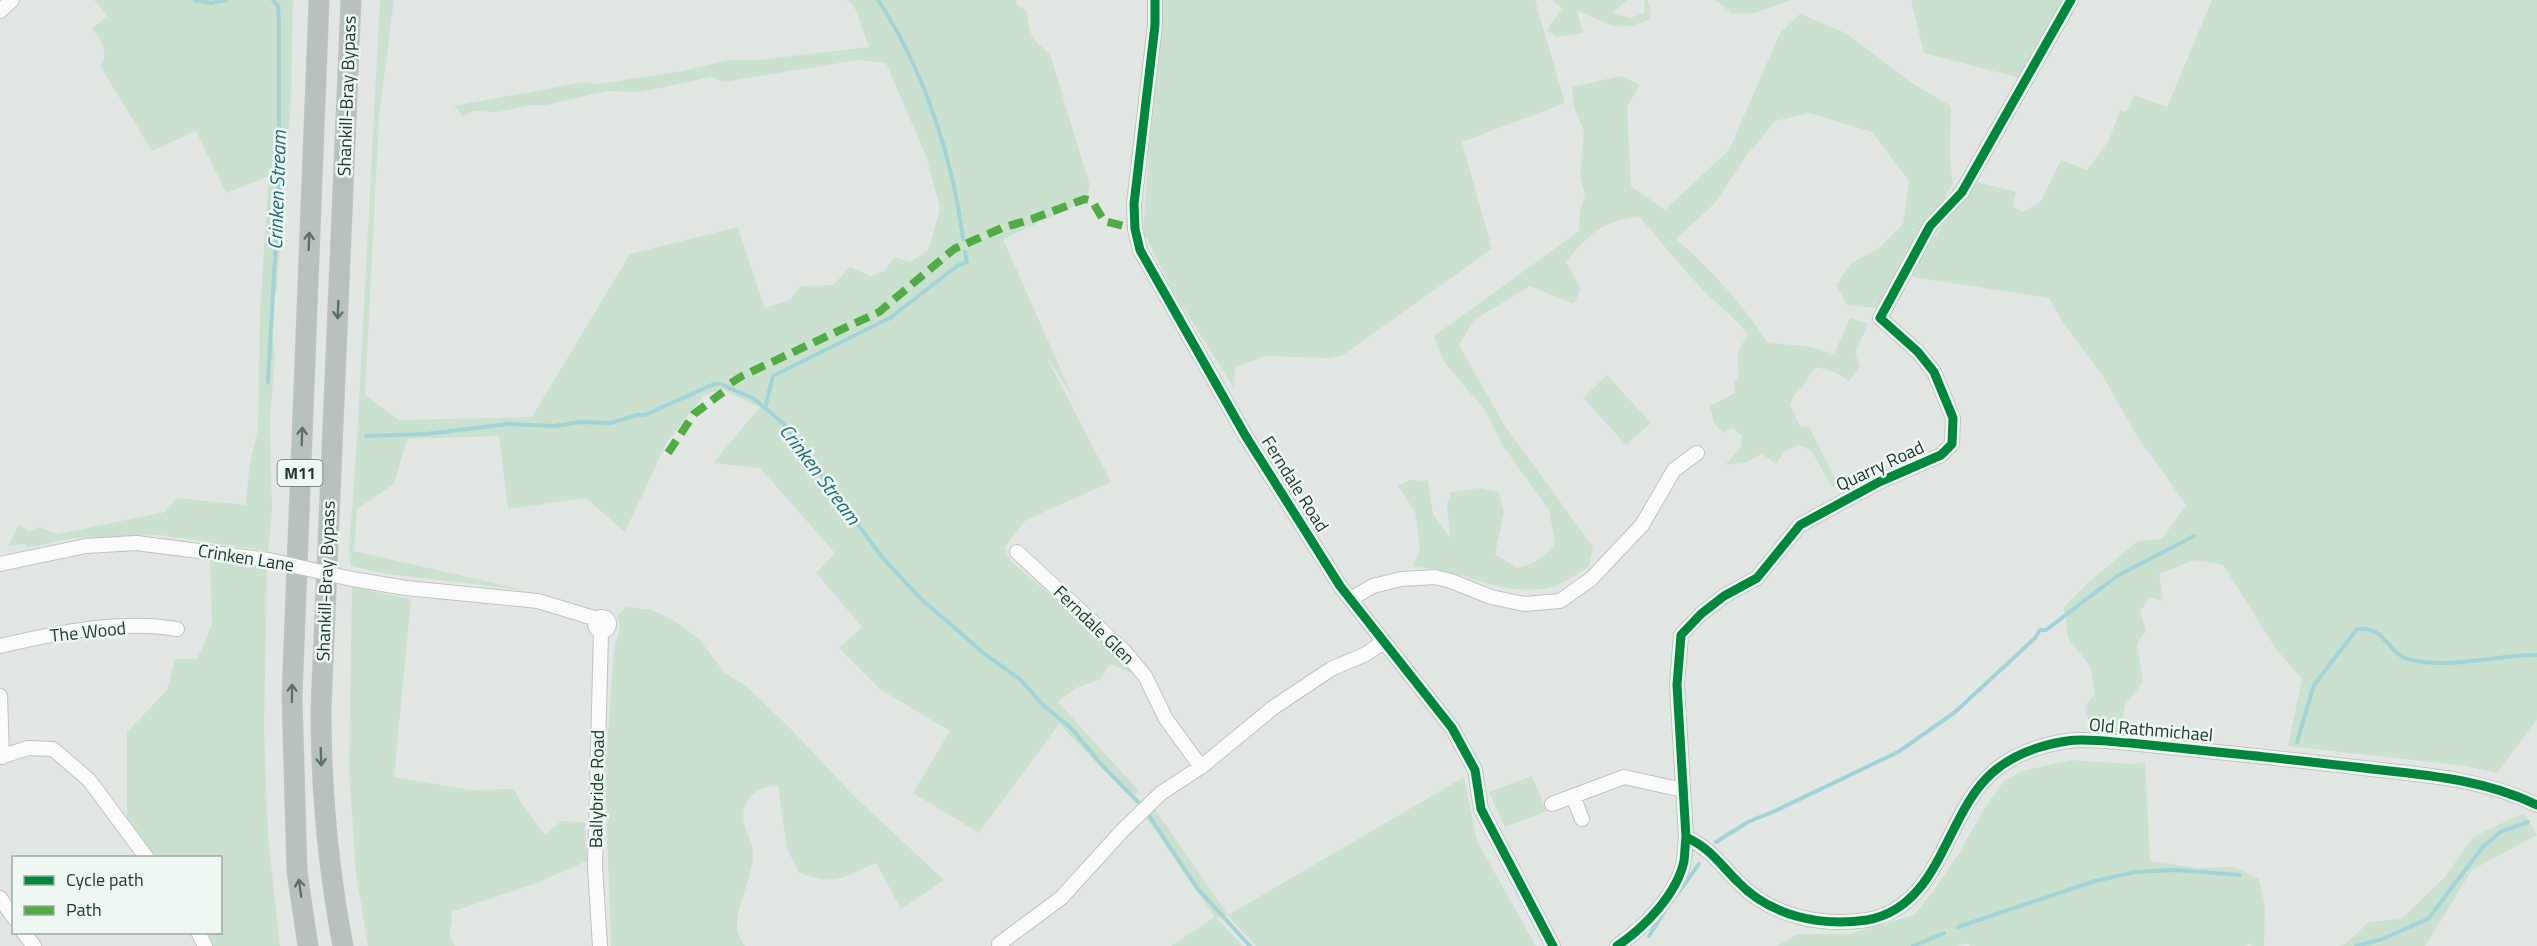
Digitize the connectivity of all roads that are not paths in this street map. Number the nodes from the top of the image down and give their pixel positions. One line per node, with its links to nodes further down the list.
1 (12, 0): 6 (street)
2 (319, 0): 30 (highway, Shankill-Bray Bypass / M11, one-way to 2)
3 (351, 0): 31 (highway, Shankill-Bray Bypass / M11, one-way to 31)
4 (1155, 0): 10 (street, Ferndale Road)
5 (2071, 0): 18 (street, Quarry Road)
6 (0, 11)
7 (1697, 453): 10 (street)
8 (1017, 552): 17 (street, Ferndale Glen)
9 (0, 564): 11 (street, Crinken Lane, bridge)
10 (1352, 598): 13 (street, Ferndale Road)
11 (599, 625): 32 (street, Ballybride Road)
12 (177, 628): 14 (street, The Wood)
13 (1383, 642): 17 (street); 33 (street, Ferndale Road)
14 (0, 646)
15 (0, 696): 16 (street)
16 (1, 757): 24 (street)
17 (1201, 766): 28 (street)
18 (1683, 790): 19 (street); 23 (street, Quarry Road)
19 (1573, 796): 20 (street); 22 (street)
20 (1552, 804)
21 (2537, 805): 23 (street, Old Rathmichael)
22 (1582, 819)
23 (1686, 837): 34 (street, Quarry Road)
24 (146, 856)
25 (0, 898): 26 (street)
26 (12, 915)
27 (24, 934): 29 (street)
28 (999, 944)
29 (34, 946)
30 (308, 946)
31 (343, 946)
32 (600, 946)
33 (1553, 946)
34 (1617, 946)

